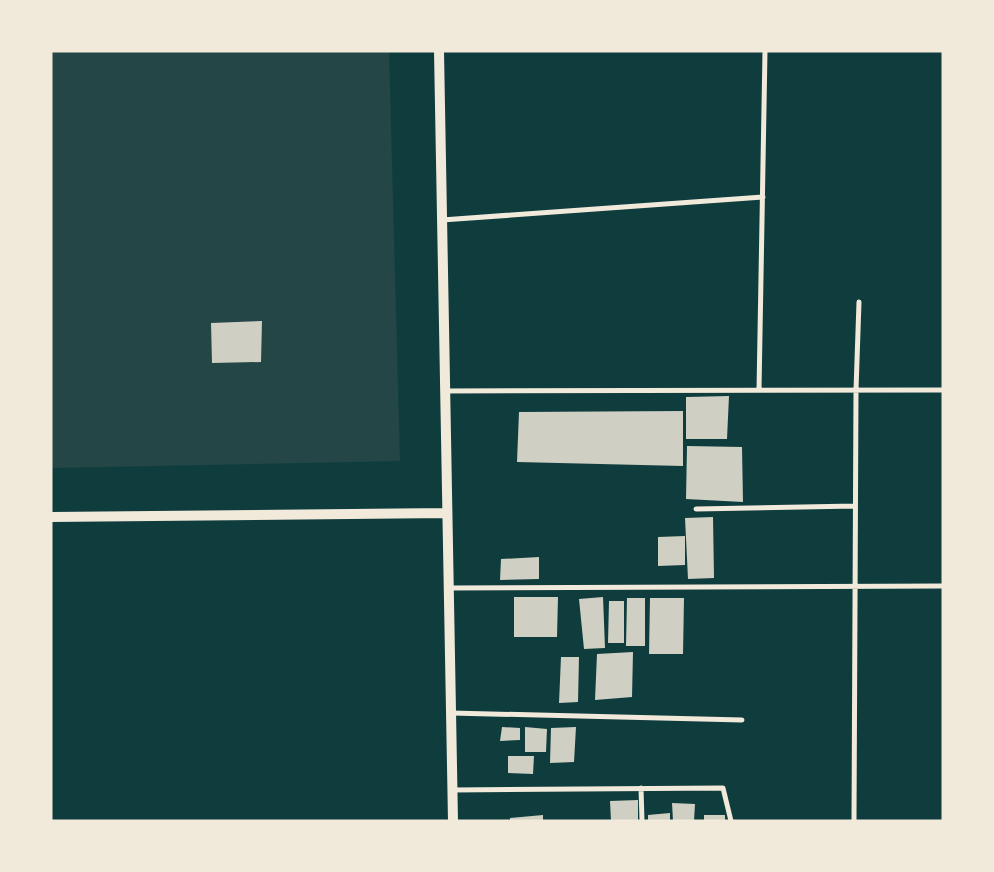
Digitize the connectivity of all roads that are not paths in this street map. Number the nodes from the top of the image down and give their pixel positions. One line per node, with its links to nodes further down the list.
1 (439, 51): 4 (main road)
2 (765, 51): 3 (street)
3 (763, 197): 4 (street); 7 (street)
4 (442, 220): 6 (main road)
5 (860, 302): 8 (street)
6 (444, 390): 7 (street); 12 (main road)
7 (759, 390): 8 (street)
8 (856, 390): 9 (street); 10 (street)
9 (943, 390)
10 (855, 506): 11 (street); 14 (street)
11 (696, 509)
12 (446, 513): 13 (main road); 16 (main road)
13 (51, 517)
14 (855, 586): 15 (street); 16 (street); 24 (street)
15 (943, 586)
16 (448, 588): 17 (main road)
17 (451, 714): 18 (street); 20 (main road)
18 (742, 720)
19 (641, 788): 20 (street); 22 (street); 23 (street)
20 (452, 790): 21 (main road)
21 (452, 821)
22 (642, 821)
23 (731, 821)
24 (854, 821)

